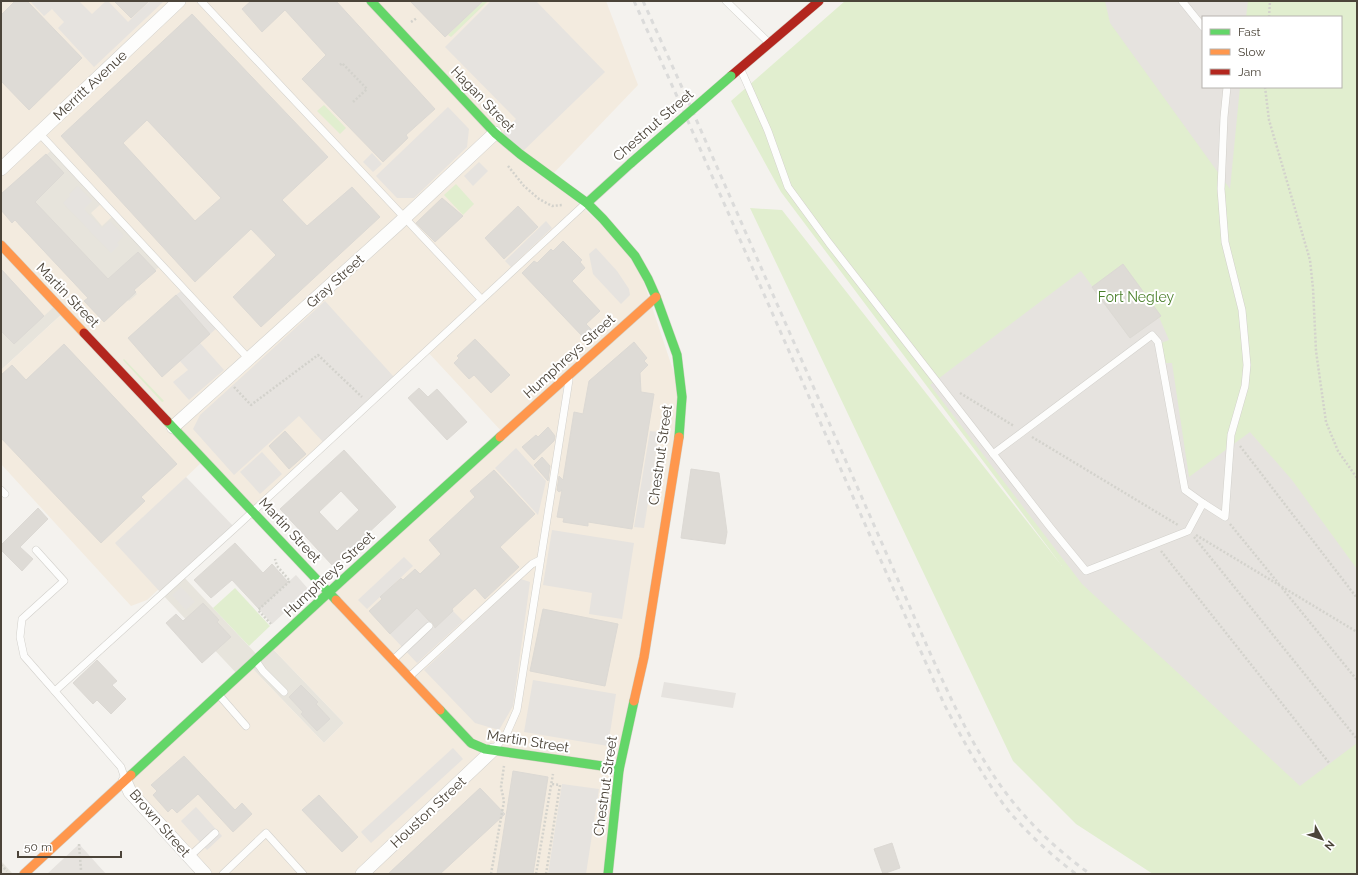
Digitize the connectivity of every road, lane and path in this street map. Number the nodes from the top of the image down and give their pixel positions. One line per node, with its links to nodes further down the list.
1 (179, 1): 18 (street, Merritt Avenue)
2 (201, 1): 24 (lane)
3 (371, 1): 19 (street, Hagan Street)
4 (726, 1): 12 (lane)
5 (819, 1): 12 (street, Chestnut Street)
6 (1182, 1): 11 (lane)
7 (1270, 1): 8 (path)
8 (1269, 16)
9 (416, 18): 10 (path)
10 (411, 23)
11 (1202, 26)
12 (769, 43): 14 (street, Chestnut Street)
13 (340, 65): 17 (path)
14 (740, 68): 22 (street, Chestnut Street, bridge); 36 (lane)
15 (1227, 88): 35 (lane)
16 (1265, 88): 37 (path)
17 (352, 103)
18 (39, 133): 21 (street, Merritt Avenue); 28 (lane)
19 (495, 133): 22 (street, Hagan Street); 24 (street, Gray Street)
20 (506, 164): 23 (path)
21 (1, 169)
22 (587, 203): 23 (lane); 26 (street, Chestnut Street)
23 (573, 215): 27 (lane)
24 (405, 217): 27 (lane); 28 (street, Gray Street)
25 (1, 245): 33 (street, Martin Street)
26 (656, 297): 29 (street, Humphreys Street); 64 (street, Chestnut Street)
27 (481, 299): 32 (lane)
28 (249, 359): 30 (street, Gray Street)
29 (570, 374): 44 (lane); 47 (street, Humphreys Street)
30 (226, 379): 32 (path); 33 (street, Gray Street)
31 (955, 391): 34 (path)
32 (369, 403): 39 (lane)
33 (173, 426): 39 (street, Martin Street)
34 (1023, 432): 36 (lane); 38 (lane); 41 (path)
35 (1231, 434): 40 (lane); 48 (path)
36 (993, 454): 42 (lane)
37 (1357, 478)
38 (1203, 503): 40 (lane); 41 (lane)
39 (253, 511): 47 (street, Martin Street); 56 (lane)
40 (1225, 517): 46 (path)
41 (1188, 531): 42 (lane); 46 (path); 60 (path)
42 (1155, 544): 62 (path)
43 (36, 550): 56 (lane)
44 (540, 560): 54 (lane); 61 (lane)
45 (277, 566): 50 (path)
46 (1280, 586): 51 (path); 55 (path)
47 (330, 592): 52 (street, Martin Street); 53 (street, Humphreys Street)
48 (1357, 598)
49 (429, 626): 52 (lane)
50 (274, 627)
51 (1357, 632)
52 (393, 660): 54 (street, Martin Street)
53 (256, 661): 57 (lane); 58 (street, Humphreys Street)
54 (409, 677): 61 (street, Martin Street)
55 (1357, 680)
56 (55, 691): 66 (lane, Brown Street)
57 (284, 692)
58 (218, 695): 59 (lane); 66 (street, Humphreys Street)
59 (246, 726)
60 (1357, 739)
61 (493, 750): 64 (street, Martin Street); 78 (street, Houston Street)
62 (1330, 764)
63 (504, 766): 79 (path)
64 (619, 770): 82 (street, Chestnut Street)
65 (552, 777): 67 (path)
66 (126, 781): 70 (street, Brown Street); 75 (street, Humphreys Street)
67 (551, 784): 80 (path); 81 (path)
68 (215, 833): 70 (lane)
69 (78, 840): 72 (path)
70 (189, 857): 74 (street, Brown Street)
71 (1, 865): 73 (path)
72 (81, 870)
73 (7, 871)
74 (200, 872)
75 (24, 874)
76 (223, 874): 77 (lane)
77 (303, 874)
78 (362, 874)
79 (491, 874)
80 (536, 874)
81 (546, 874)
82 (608, 874)

